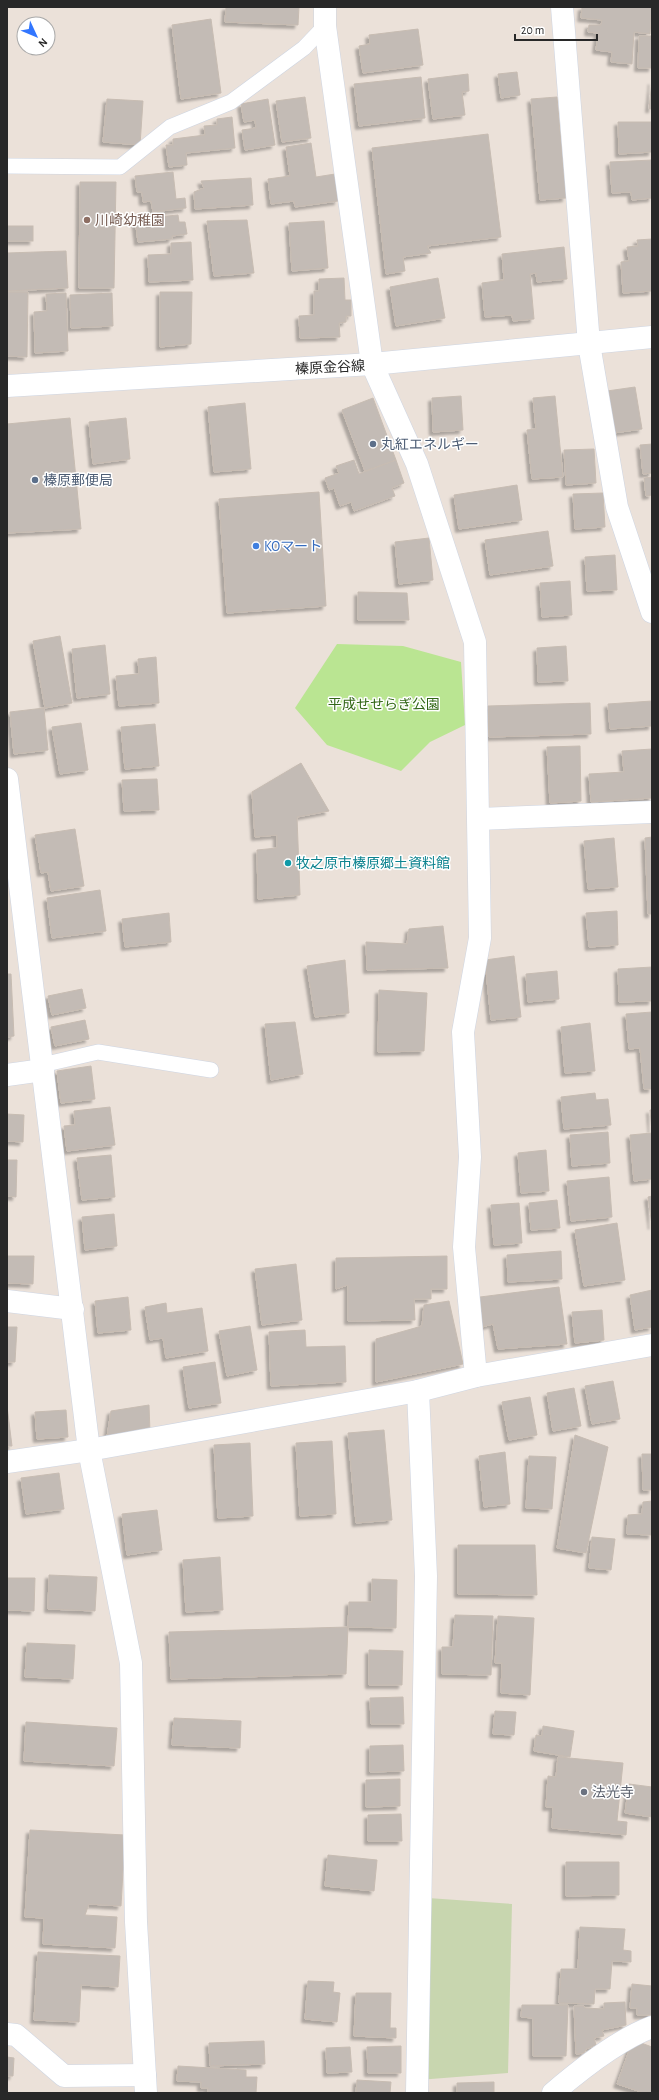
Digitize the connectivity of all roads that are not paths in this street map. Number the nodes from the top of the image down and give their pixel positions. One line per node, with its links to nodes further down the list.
1 (562, 7): 5 (street)
2 (325, 16): 3 (lane); 6 (street)
3 (7, 166)
4 (652, 337): 5 (street, 榛原金谷線)
5 (589, 344): 6 (street, 榛原金谷線); 8 (street)
6 (372, 364): 7 (street, 榛原金谷線); 11 (street)
7 (7, 386)
8 (652, 612)
9 (7, 779): 12 (street)
10 (652, 812): 11 (street)
11 (479, 819): 18 (street)
12 (42, 1067): 13 (lane); 14 (street); 16 (street)
13 (212, 1070)
14 (7, 1075)
15 (7, 1301): 16 (street)
16 (73, 1310): 20 (street)
17 (652, 1345): 18 (street)
18 (476, 1376): 19 (street)
19 (418, 1391): 20 (street); 25 (street)
20 (89, 1450): 21 (street); 24 (street)
21 (7, 1462)
22 (652, 2027): 26 (street)
23 (7, 2034): 24 (street)
24 (146, 2084)
25 (417, 2093)
26 (553, 2093)

